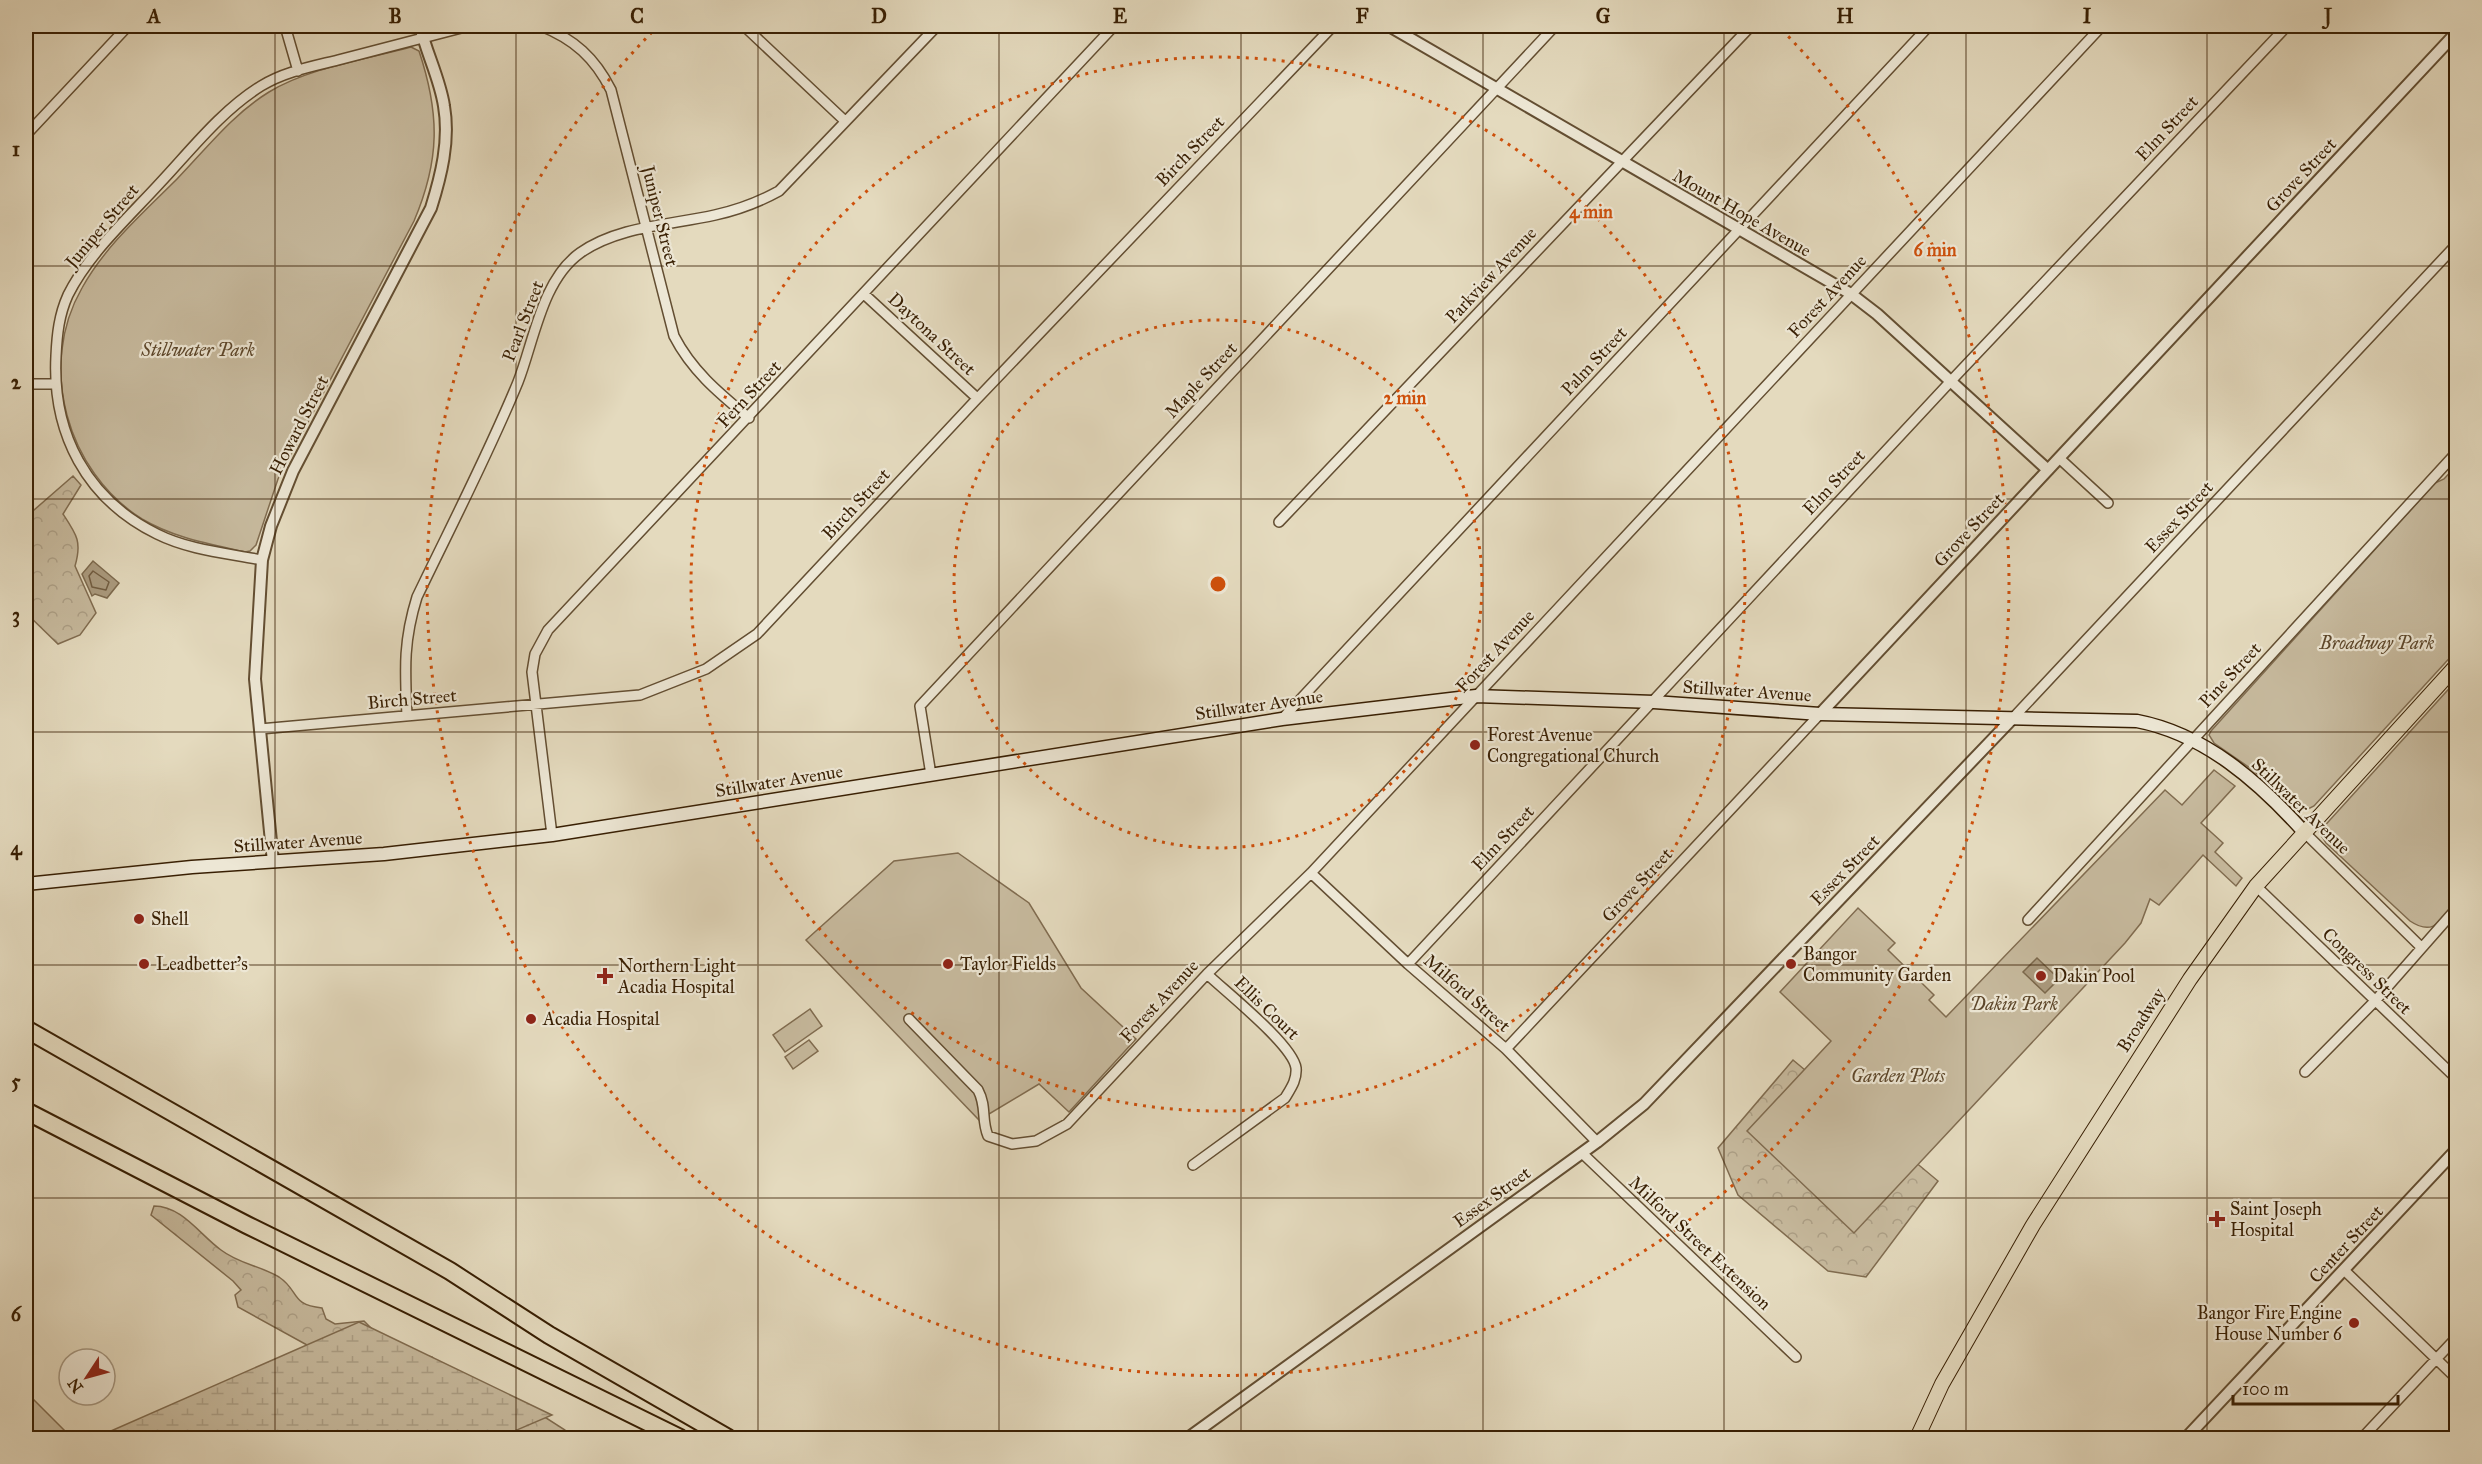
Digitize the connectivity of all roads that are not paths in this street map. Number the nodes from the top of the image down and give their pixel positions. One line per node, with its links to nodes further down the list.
1 (128, 26): 21 (street)
2 (285, 26): 18 (street)
3 (420, 26): 17 (street, Howard Street)
4 (469, 26): 17 (street, Juniper Street)
5 (541, 26): 23 (street, Juniper Street)
6 (744, 26): 20 (street)
7 (937, 26): 20 (street, Pearl Street)
8 (1114, 26): 26 (street, Fern Street)
9 (1333, 26): 31 (street, Birch Street)
10 (1389, 26): 19 (street, Mount Hope Avenue)
11 (1556, 26): 19 (street, Maple Street)
12 (1751, 26): 22 (street, Parkview Avenue)
13 (1929, 26): 24 (street, Palm Street)
14 (2102, 26): 27 (street, Forest Avenue)
15 (2287, 26): 28 (street, Elm Street)
16 (2457, 33): 34 (street, Grove Street)
17 (423, 38): 18 (street, Juniper Street); 38 (street, Howard Street)
18 (298, 71): 30 (street, Juniper Street)
19 (1496, 88): 22 (street, Mount Hope Avenue); 49 (street, Maple Street)
20 (845, 121): 23 (street, Pearl Street)
21 (26, 135)
22 (1620, 162): 24 (street, Mount Hope Avenue); 37 (street, Parkview Avenue)
23 (645, 228): 32 (street, Juniper Street); 44 (street, Pearl Street)
24 (1740, 229): 27 (street, Mount Hope Avenue); 46 (street, Palm Street)
25 (2457, 245): 45 (street, Essex Street)
26 (864, 294): 31 (street, Daytona Street); 32 (street, Fern Street)
27 (1851, 294): 28 (street, Mount Hope Avenue); 40 (street, Forest Avenue)
28 (1950, 382): 35 (street, Mount Hope Avenue); 41 (street, Elm Street)
29 (26, 384): 30 (street)
30 (54, 384): 38 (street, Juniper Street)
31 (977, 399): 42 (street, Birch Street)
32 (749, 418): 42 (street, Fern Street)
33 (2457, 453): 48 (street, Pine Street)
34 (2059, 458): 35 (street, Grove Street); 36 (street)
35 (2048, 470): 43 (street, Grove Street)
36 (2108, 503)
37 (1279, 522)
38 (262, 560): 47 (street, Howard Street)
39 (2457, 666): 50 (main road, Broadway)
40 (1476, 696): 41 (main road, Stillwater Avenue); 46 (main road, Stillwater Avenue); 53 (street, Forest Avenue)
41 (1654, 702): 43 (main road, Stillwater Avenue); 59 (street, Elm Street)
42 (536, 705): 44 (street, Birch Street); 51 (street, Fern Street)
43 (1820, 714): 45 (main road, Stillwater Avenue); 64 (street, Grove Street)
44 (407, 716): 47 (street, Birch Street)
45 (2013, 718): 48 (main road, Stillwater Avenue); 68 (street, Essex Street)
46 (1282, 719): 49 (main road, Stillwater Avenue)
47 (260, 729): 52 (street, Howard Street)
48 (2193, 740): 50 (main road, Stillwater Avenue); 57 (street, Pine Street)
49 (931, 775): 51 (main road, Stillwater Avenue)
50 (2304, 832): 55 (main road, Broadway); 58 (street, Stillwater Avenue)
51 (552, 835): 52 (main road, Stillwater Avenue)
52 (273, 862): 54 (main road, Stillwater Avenue)
53 (1311, 873): 59 (street, Milford Street); 60 (street, Forest Avenue)
54 (26, 884)
55 (2256, 886): 61 (street, Congress Street); 80 (main road, Broadway)
56 (2457, 909): 58 (street)
57 (2028, 920)
58 (2421, 947): 61 (street)
59 (1408, 964): 64 (street, Milford Street)
60 (1207, 974): 62 (street, Forest Avenue); 71 (street, Ellis Court)
61 (2374, 1001): 65 (street); 66 (street, Congress Street)
62 (909, 1019)
63 (26, 1029): 78 (highway)
64 (1506, 1049): 68 (street, Milford Street)
65 (2305, 1072)
66 (2457, 1078)
67 (26, 1111): 77 (highway)
68 (1597, 1142): 70 (street, Essex Street)
69 (2457, 1150): 72 (street, Center Street)
70 (1582, 1153): 74 (street, Milford Street Extension); 79 (street, Essex Street)
71 (1193, 1166)
72 (2344, 1270): 75 (street); 81 (street, Center Street)
73 (2457, 1338): 75 (street)
74 (1796, 1357)
75 (2436, 1360): 76 (street); 82 (street)
76 (2457, 1378)
77 (680, 1438)
78 (728, 1438)
79 (1188, 1438)
80 (1917, 1438)
81 (2186, 1438)
82 (2362, 1438)

